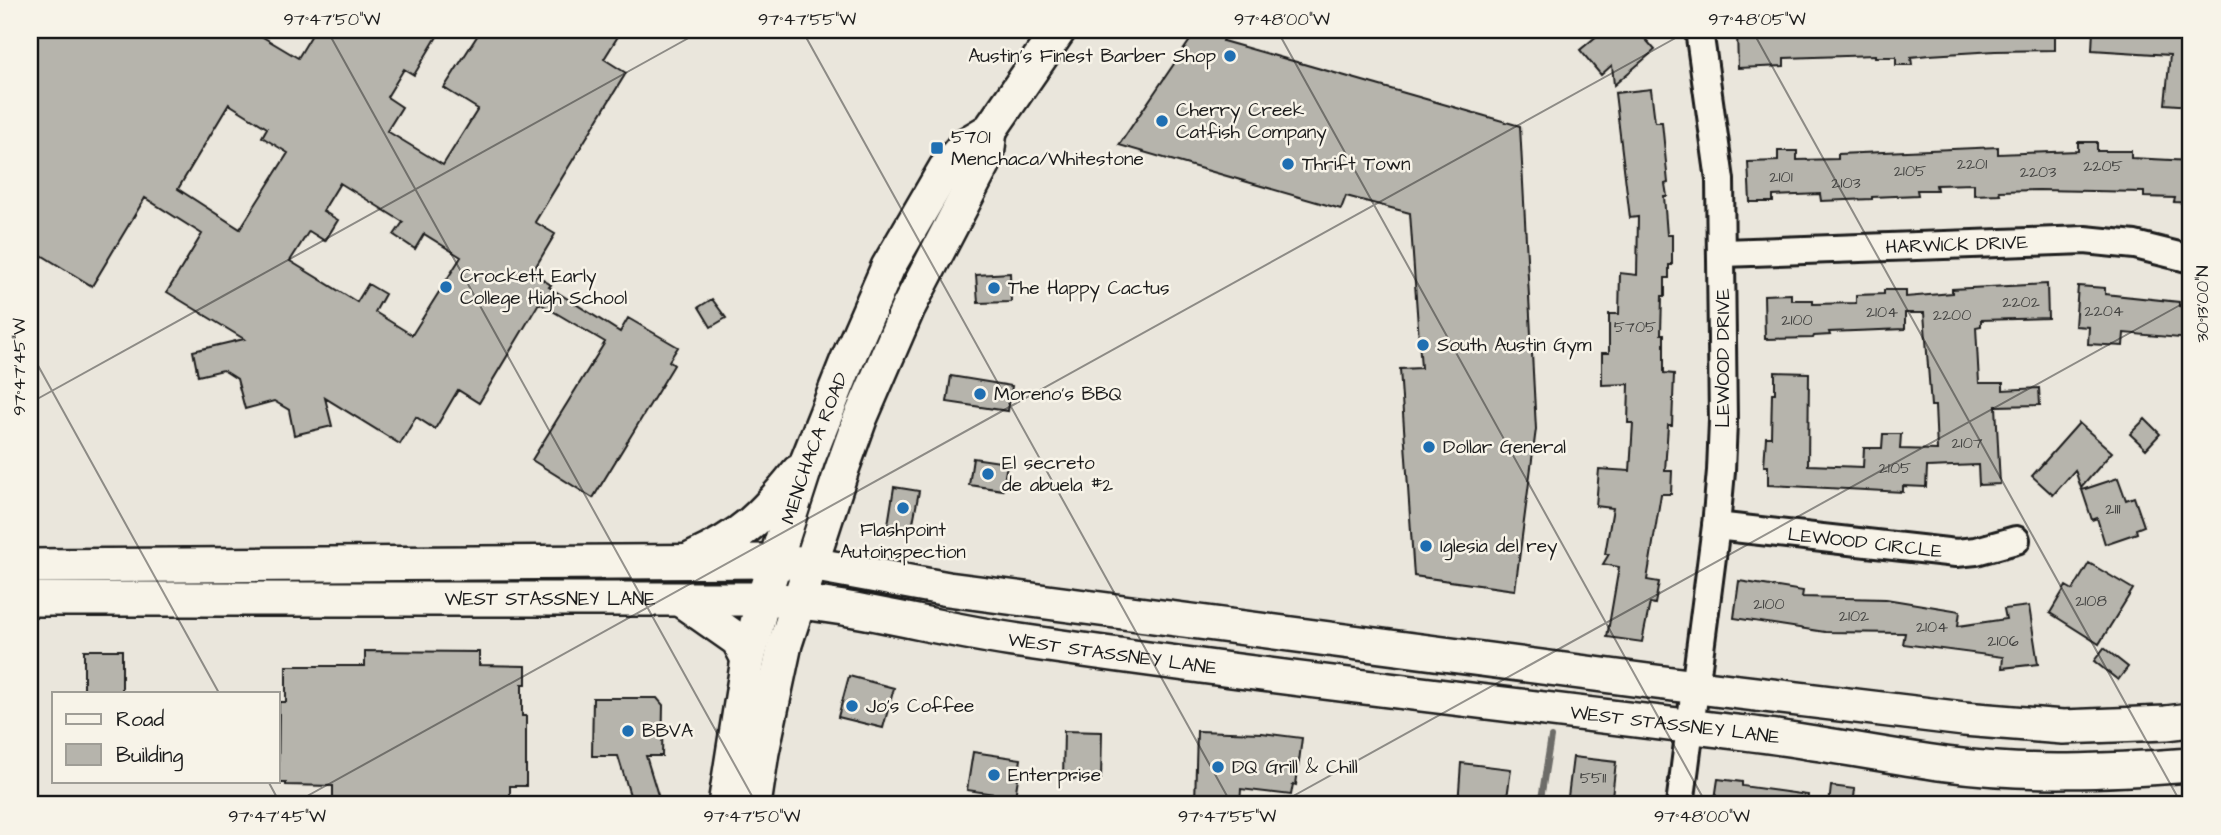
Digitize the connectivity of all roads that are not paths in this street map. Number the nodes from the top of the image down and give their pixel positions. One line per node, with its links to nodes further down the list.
1 (1059, 30): 3 (main road, MENCHACA ROAD)
2 (1699, 30): 4 (street, LEWOOD DRIVE)
3 (990, 130): 6 (main road, MENCHACA ROAD); 11 (main road, MENCHACA ROAD)
4 (1723, 253): 5 (street, HARWICK DRIVE); 7 (street, LEWOOD DRIVE)
5 (2191, 259)
6 (808, 459): 9 (main road, MENCHACA ROAD); 10 (main road)
7 (1716, 526): 8 (street, LEWOOD CIRCLE); 23 (street, LEWOOD DRIVE)
8 (2015, 540)
9 (776, 561): 10 (main road, WEST STASSNEY LANE); 11 (main road, WEST STASSNEY LANE); 16 (main road, MENCHACA ROAD)
10 (685, 562): 12 (main road, WEST STASSNEY LANE)
11 (811, 564): 18 (main road, MENCHACA ROAD); 19 (main road, WEST STASSNEY LANE)
12 (252, 565): 13 (main road, WEST STASSNEY LANE); 14 (main road)
13 (30, 566)
14 (243, 598): 15 (main road, WEST STASSNEY LANE); 17 (main road, WEST STASSNEY LANE)
15 (30, 599)
16 (763, 599): 17 (main road, WEST STASSNEY LANE); 18 (main road, WEST STASSNEY LANE); 22 (main road, MENCHACA ROAD)
17 (681, 600): 22 (main road)
18 (798, 601): 21 (main road, WEST STASSNEY LANE); 29 (main road, MENCHACA ROAD)
19 (1138, 613): 20 (main road, WEST STASSNEY LANE); 21 (main road)
20 (1405, 649): 23 (main road, WEST STASSNEY LANE); 24 (main road)
21 (1120, 656): 24 (main road, WEST STASSNEY LANE)
22 (748, 659): 28 (main road, MENCHACA ROAD)
23 (1695, 687): 25 (main road, WEST STASSNEY LANE); 26 (street, LEWOOD DRIVE)
24 (1398, 691): 26 (main road, WEST STASSNEY LANE)
25 (2191, 720)
26 (1690, 727): 27 (main road, WEST STASSNEY LANE); 30 (street, LEWOOD DRIVE)
27 (2191, 765)
28 (725, 805)
29 (754, 805)
30 (1680, 805)

